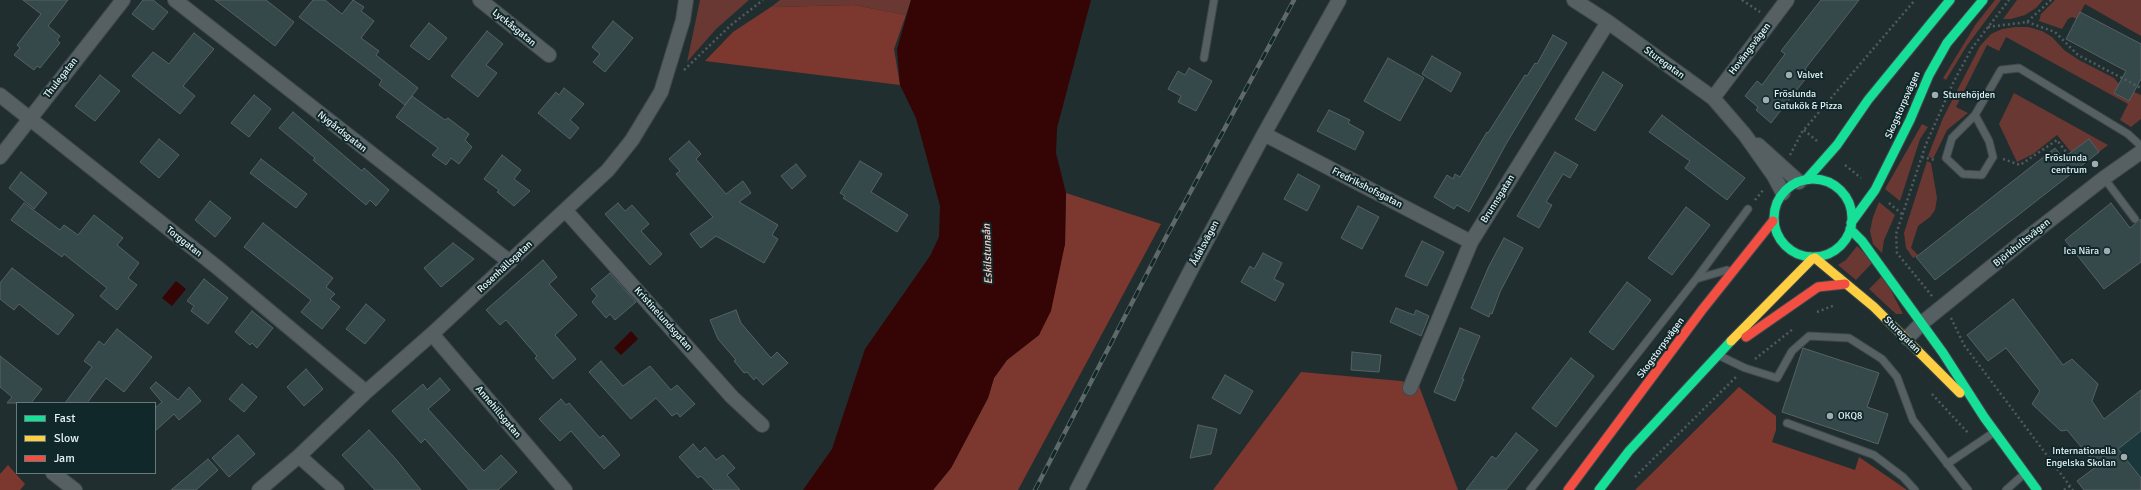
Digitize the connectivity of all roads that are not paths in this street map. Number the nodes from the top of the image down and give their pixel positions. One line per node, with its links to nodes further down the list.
1 (123, 0): 17 (street, Thulegatan)
2 (175, 0): 33 (street, Nygårdsgatan)
3 (480, 0): 12 (street, Lyckåsgatan)
4 (686, 0): 27 (street, Rosenhällsgatan)
5 (1214, 0): 13 (lane)
6 (1339, 0): 18 (street, Ådalsvägen)
7 (1574, 0): 11 (street, Sturegatan)
8 (1787, 0): 15 (street, Hovängsvägen)
9 (1950, 0): 24 (main road, Skogstorpsvägen)
10 (1983, 0): 30 (main road, Skogstorpsvägen)
11 (1608, 22): 15 (street, Sturegatan); 31 (street, Brunnsgatan)
12 (549, 55)
13 (1204, 58)
14 (0, 95): 17 (street, Torggatan)
15 (1713, 98): 22 (street, Sturegatan)
16 (1975, 115): 16 (lane); 19 (lane)
17 (29, 119): 21 (street, Thulegatan); 42 (street, Torggatan)
18 (1264, 134): 31 (street, Fredrikshofsgatan); 55 (street, Ådalsvägen)
19 (2141, 146)
20 (2141, 152): 23 (street, Björkhultsvägen)
21 (0, 157)
22 (1778, 170): 24 (street, Sturegatan); 25 (street, Sturegatan)
23 (2104, 178): 28 (lane); 37 (street, Björkhultsvägen)
24 (1803, 181): 25 (main road); 30 (main road)
25 (1783, 193): 29 (main road)
26 (1748, 209): 35 (lane)
27 (566, 211): 33 (street, Rosenhällsgatan); 45 (street, Kristinelundsgatan)
28 (2135, 219)
29 (1774, 221): 32 (main road); 34 (main road, Skogstorpsvägen)
30 (1851, 226): 32 (main road); 37 (main road, Sturegatan)
31 (1470, 242): 41 (street, Brunnsgatan)
32 (1814, 258): 36 (main road, Sturegatan); 40 (main road)
33 (510, 262): 38 (street, Rosenhällsgatan)
34 (1738, 266): 35 (lane); 57 (main road, Skogstorpsvägen)
35 (1696, 280): 56 (lane)
36 (1845, 284): 39 (main road, Sturegatan); 40 (main road)
37 (1922, 323): 39 (street, Björkhultsvägen); 43 (main road, Sturegatan)
38 (432, 334): 42 (street, Rosenhällsgatan); 54 (street, Annehillsgatan)
39 (1906, 338): 43 (main road, Sturegatan)
40 (1718, 355): 48 (lane); 58 (main road)
41 (1410, 388)
42 (366, 392): 47 (street, Rosenhällsgatan)
43 (1984, 417): 46 (main road, Sturegatan)
44 (1787, 423): 59 (lane)
45 (762, 425)
46 (1995, 431): 48 (lane); 49 (main road, Sturegatan)
47 (299, 456): 52 (street, Rosenhällsgatan); 53 (street)
48 (1947, 464): 60 (lane)
49 (2025, 473): 61 (lane); 62 (main road, Sturegatan)
50 (54, 474): 51 (street)
51 (75, 490)
52 (259, 490)
53 (337, 490)
54 (565, 490)
55 (1077, 490)
56 (1530, 490)
57 (1568, 490)
58 (1599, 490)
59 (1915, 490)
60 (1968, 490)
61 (2006, 490)
62 (2037, 490)

